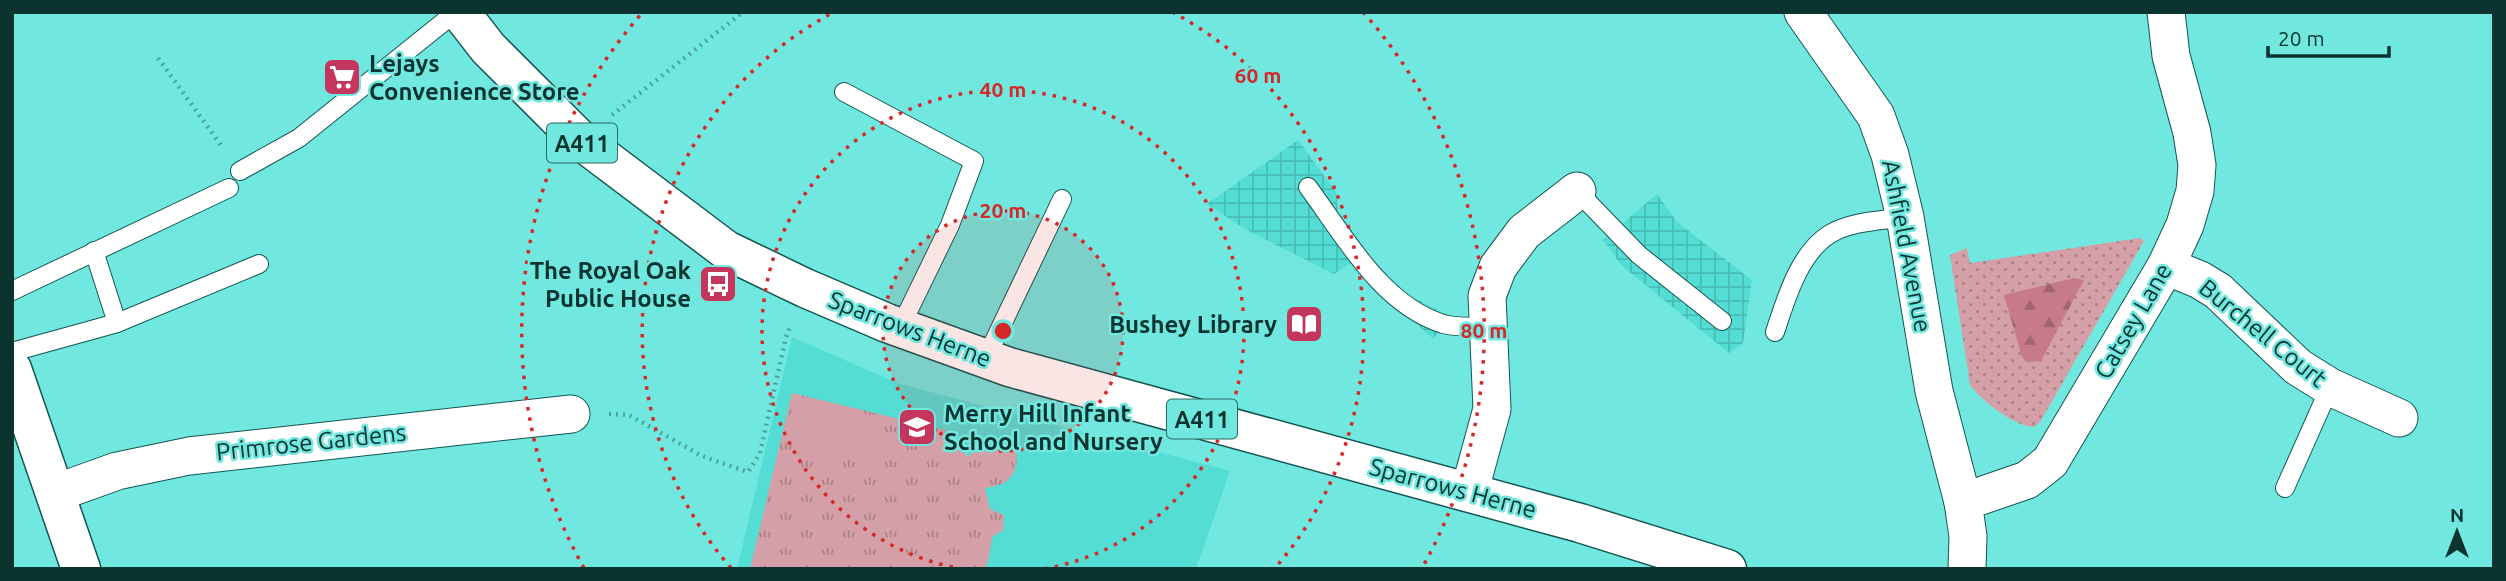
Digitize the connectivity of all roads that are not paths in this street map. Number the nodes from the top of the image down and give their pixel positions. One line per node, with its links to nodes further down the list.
1 (458, 12): 5 (lane); 18 (main road, Sparrows Herne / A411)
2 (1802, 12): 10 (street, Ashfield Avenue)
3 (2166, 12): 13 (street, Catsey Lane)
4 (844, 92): 18 (lane)
5 (240, 171)
6 (1308, 187): 17 (lane)
7 (229, 188): 11 (lane)
8 (1577, 191): 15 (lane); 17 (street)
9 (1062, 199): 21 (lane)
10 (1905, 217): 19 (lane); 29 (street, Ashfield Avenue)
11 (94, 251): 14 (lane); 16 (lane)
12 (260, 264): 16 (lane)
13 (2166, 266): 23 (street, Burchell Court); 29 (street, Catsey Lane)
14 (12, 291)
15 (1722, 321)
16 (117, 323): 20 (lane)
17 (1487, 327): 28 (street)
18 (900, 328): 21 (main road, Sparrows Herne / A411)
19 (1774, 332)
20 (12, 352)
21 (986, 358): 28 (main road, Sparrows Herne / A411)
22 (12, 369): 27 (main road)
23 (2330, 387): 25 (street, Burchell Court); 26 (lane)
24 (571, 414): 27 (street, Primrose Gardens)
25 (2399, 418)
26 (2286, 488)
27 (56, 493): 31 (main road)
28 (1469, 493): 30 (main road, Sparrows Herne / A411)
29 (1963, 502): 33 (street)
30 (1688, 562): 32 (main road, Sparrows Herne / A411)
31 (81, 569)
32 (1727, 569)
33 (1967, 569)

